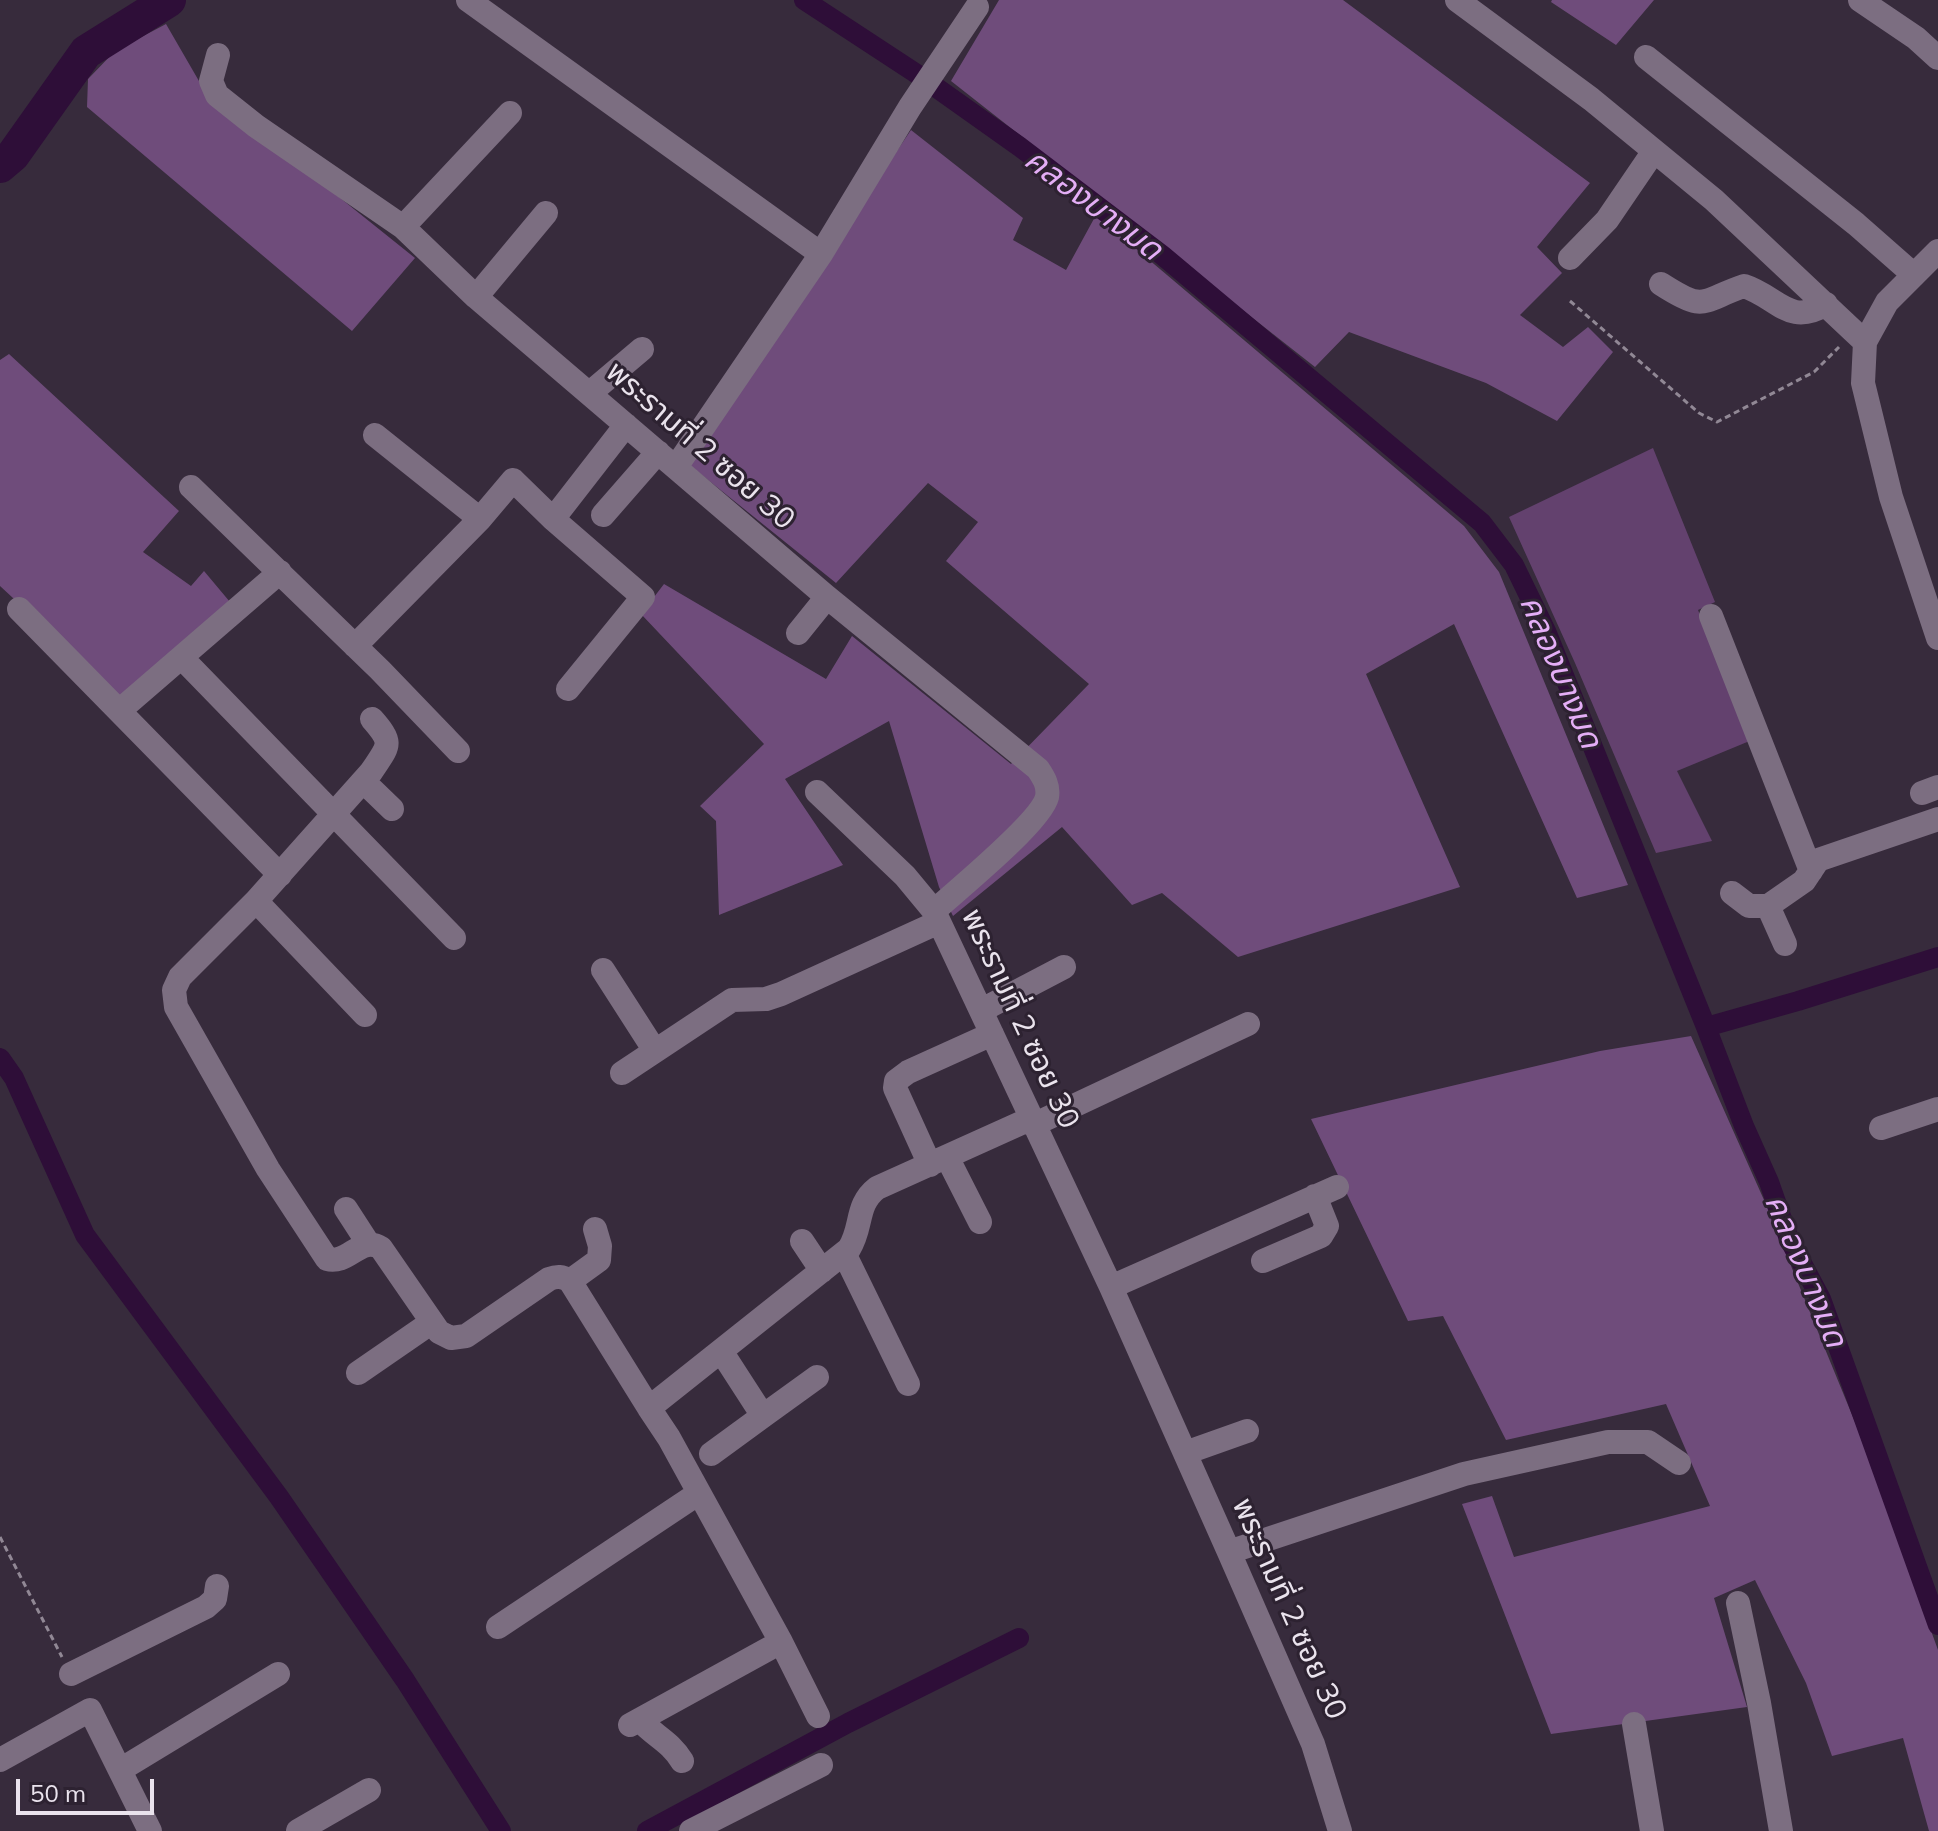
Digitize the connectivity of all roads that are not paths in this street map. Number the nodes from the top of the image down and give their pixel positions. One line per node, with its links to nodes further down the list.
1 (468, 0): 14 (street)
2 (1457, 0): 10 (street)
3 (1860, 0): 5 (street)
4 (977, 7): 14 (street)
5 (1927, 37): 8 (street)
6 (218, 55): 12 (street, พระรามที่ 2 ซอย 30)
7 (1646, 57): 16 (street)
8 (1938, 58)
9 (510, 113): 12 (street)
10 (1654, 151): 15 (street); 19 (street)
11 (546, 213): 18 (street)
12 (403, 227): 18 (street, พระรามที่ 2 ซอย 30)
13 (1938, 251): 16 (street)
14 (821, 254): 25 (street)
15 (1570, 258)
16 (1914, 275): 20 (street)
17 (1661, 284): 19 (street)
18 (476, 297): 22 (street, พระรามที่ 2 ซอย 30)
19 (1826, 304): 20 (street)
20 (1860, 336): 35 (street)
21 (642, 349): 22 (street)
22 (590, 393): 23 (street, พระรามที่ 2 ซอย 30)
23 (626, 425): 25 (street, พระรามที่ 2 ซอย 30); 29 (street)
24 (375, 435): 28 (street)
25 (667, 460): 27 (street); 31 (street, พระรามที่ 2 ซอย 30)
26 (191, 487): 30 (street)
27 (603, 515)
28 (480, 519): 29 (street); 36 (street)
29 (553, 519): 38 (street)
30 (280, 572): 36 (street); 37 (street)
31 (827, 597): 34 (street); 52 (street, พระรามที่ 2 ซอย 30)
32 (19, 609): 39 (street)
33 (1711, 616): 47 (street)
34 (798, 633)
35 (1938, 638)
36 (355, 646): 41 (street)
37 (182, 658): 39 (street); 45 (street)
38 (568, 689)
39 (119, 711): 48 (street)
40 (372, 719): 42 (street)
41 (458, 751)
42 (363, 781): 44 (street); 45 (street)
43 (817, 792): 52 (street)
44 (392, 809)
45 (334, 814): 48 (street); 53 (street)
46 (1938, 819): 47 (street)
47 (1811, 871): 51 (street)
48 (280, 875): 50 (street)
49 (1732, 893): 51 (street)
50 (256, 901): 58 (street); 71 (street)
51 (1768, 906): 54 (street)
52 (937, 917): 57 (street, พระรามที่ 2 ซอย 30); 61 (street)
53 (454, 938)
54 (1785, 944)
55 (1064, 967): 57 (street)
56 (603, 970): 61 (street)
57 (982, 1010): 60 (street, พระรามที่ 2 ซอย 30)
58 (365, 1015)
59 (1248, 1024): 64 (street)
60 (992, 1034): 64 (street, พระรามที่ 2 ซอย 30); 66 (street)
61 (655, 1051): 62 (street)
62 (622, 1073)
63 (1938, 1109): 65 (street)
64 (1031, 1122): 66 (street); 76 (street, พระรามที่ 2 ซอย 30)
65 (1881, 1128)
66 (938, 1161): 68 (street); 72 (street)
67 (346, 1209): 71 (street)
68 (980, 1222)
69 (595, 1229): 75 (street)
70 (802, 1241): 74 (street)
71 (368, 1243): 77 (street)
72 (844, 1253): 74 (street); 81 (street)
73 (1263, 1261): 76 (street)
74 (822, 1271): 78 (street)
75 (570, 1281): 77 (street); 82 (street)
76 (1111, 1287): 85 (street, พระรามที่ 2 ซอย 30)
77 (432, 1322): 79 (street)
78 (721, 1351): 82 (street); 83 (street)
79 (358, 1373)
80 (817, 1377): 83 (street)
81 (908, 1384)
82 (649, 1408): 88 (street)
83 (763, 1416): 86 (street)
84 (1247, 1431): 85 (street)
85 (1185, 1453): 89 (street, พระรามที่ 2 ซอย 30)
86 (711, 1454)
87 (1679, 1463): 89 (street)
88 (699, 1493): 92 (street); 93 (street)
89 (1229, 1552): 106 (street, พระรามที่ 2 ซอย 30)
90 (217, 1586): 94 (street)
91 (1738, 1603): 108 (street)
92 (498, 1627)
93 (781, 1642): 96 (street); 99 (street)
94 (71, 1674)
95 (278, 1674): 101 (street)
96 (818, 1716)
97 (1634, 1724): 107 (street)
98 (0, 1760): 101 (street)
99 (682, 1761)
100 (821, 1765): 105 (street)
101 (120, 1770): 103 (street)
102 (369, 1790): 104 (street)
103 (150, 1831)
104 (298, 1831)
105 (691, 1831)
106 (1340, 1831)
107 (1652, 1831)
108 (1781, 1831)

